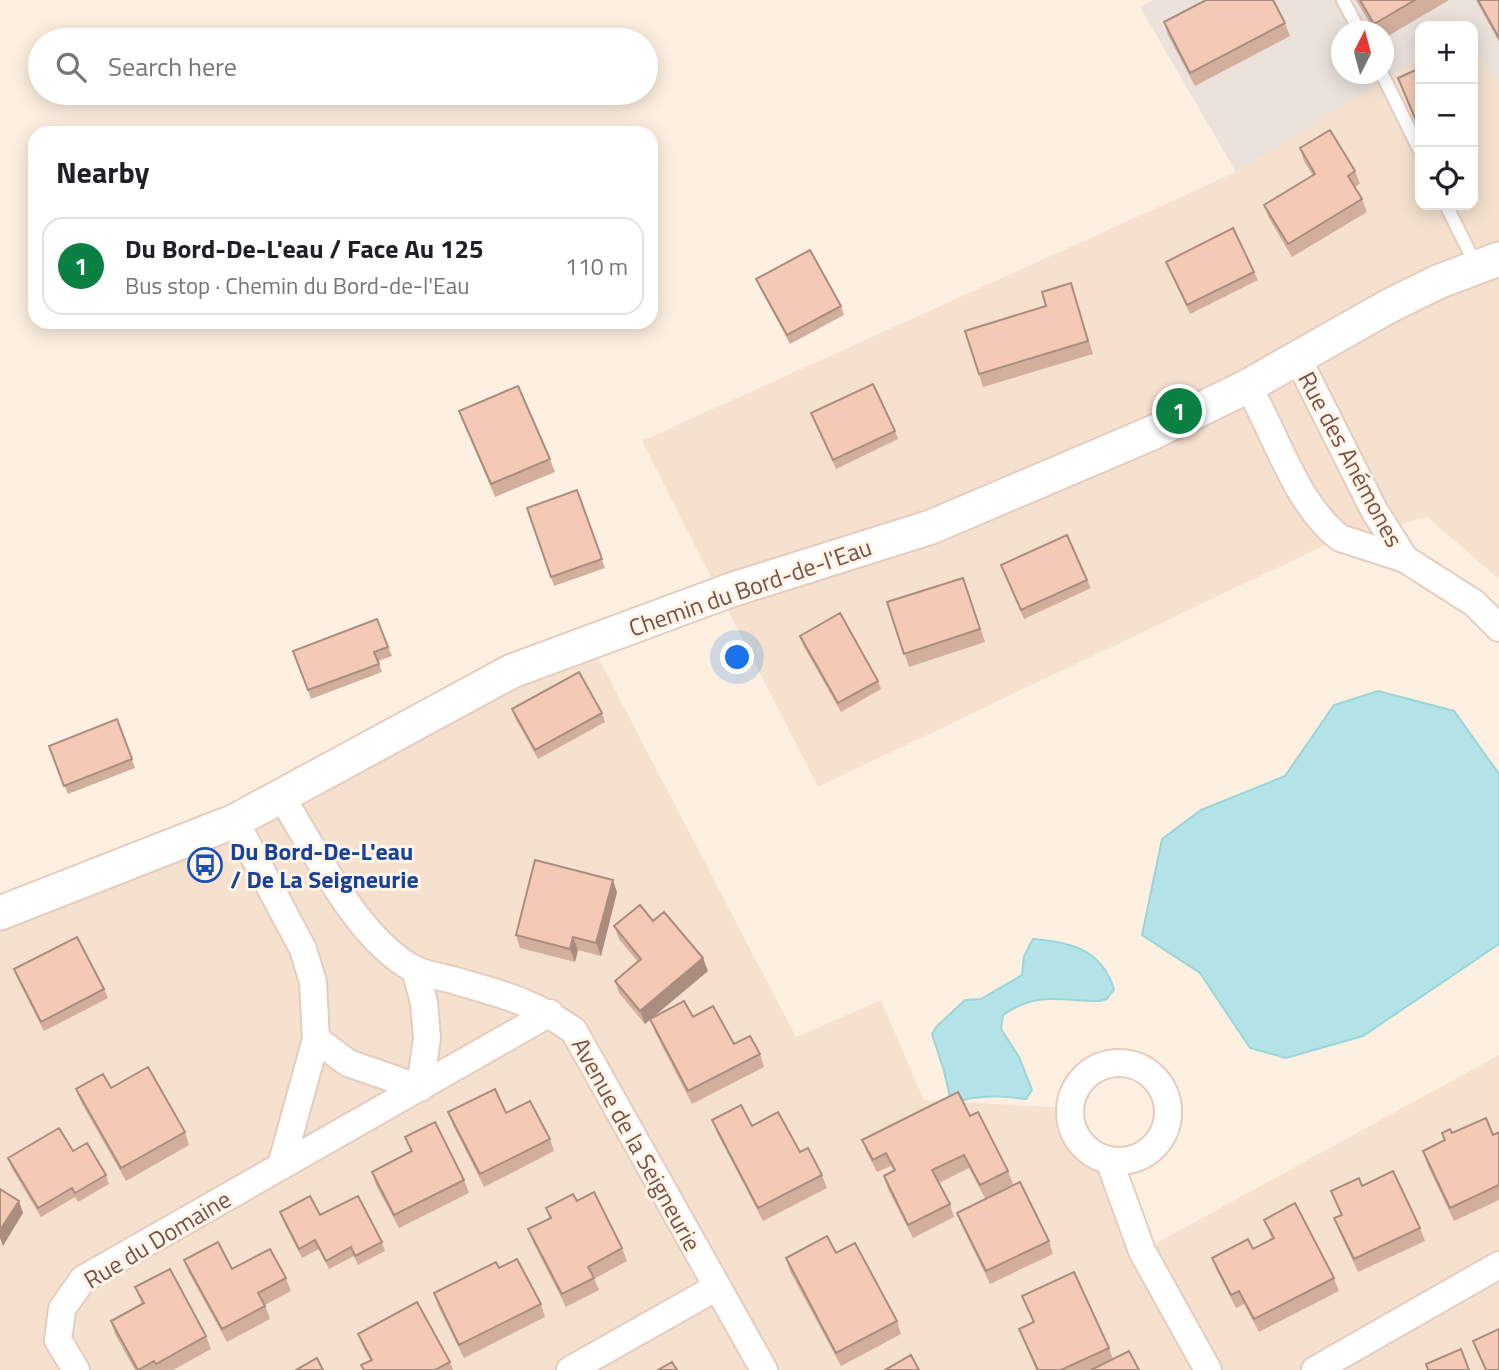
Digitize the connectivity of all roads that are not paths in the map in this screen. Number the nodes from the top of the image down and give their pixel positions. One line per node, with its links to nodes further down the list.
1 (1343, 0): 2 (lane)
2 (1354, 21)
3 (1387, 84): 4 (lane)
4 (1418, 147)
5 (1450, 210): 6 (lane)
6 (1488, 263): 7 (street, Chemin du Bord-de-l'Eau)
7 (1297, 358): 8 (street, Chemin du Bord-de-l'Eau); 9 (street, Rue des Anémones)
8 (1248, 386): 9 (street, Rue des Anémones); 11 (street, Chemin du Bord-de-l'Eau)
9 (1405, 559): 10 (street, Rue des Anémones)
10 (1499, 628)
11 (281, 796): 12 (street, Chemin du Bord-de-l'Eau); 14 (street, Avenue de la Seigneurie)
12 (235, 821): 13 (street, Chemin du Bord-de-l'Eau); 16 (street)
13 (0, 913)
14 (415, 969): 15 (street, Avenue de la Seigneurie); 17 (street)
15 (550, 1013): 17 (street, Rue du Domaine); 21 (street, Avenue de la Seigneurie)
16 (316, 1039): 17 (street); 19 (street)
17 (419, 1088): 19 (street, Rue du Domaine)
18 (1109, 1160): 25 (street)
19 (281, 1166): 22 (street, Rue du Domaine)
20 (1499, 1265): 26 (street)
21 (717, 1287): 23 (street); 24 (street, Avenue de la Seigneurie)
22 (76, 1370)
23 (570, 1370)
24 (764, 1370)
25 (1208, 1370)
26 (1315, 1370)

